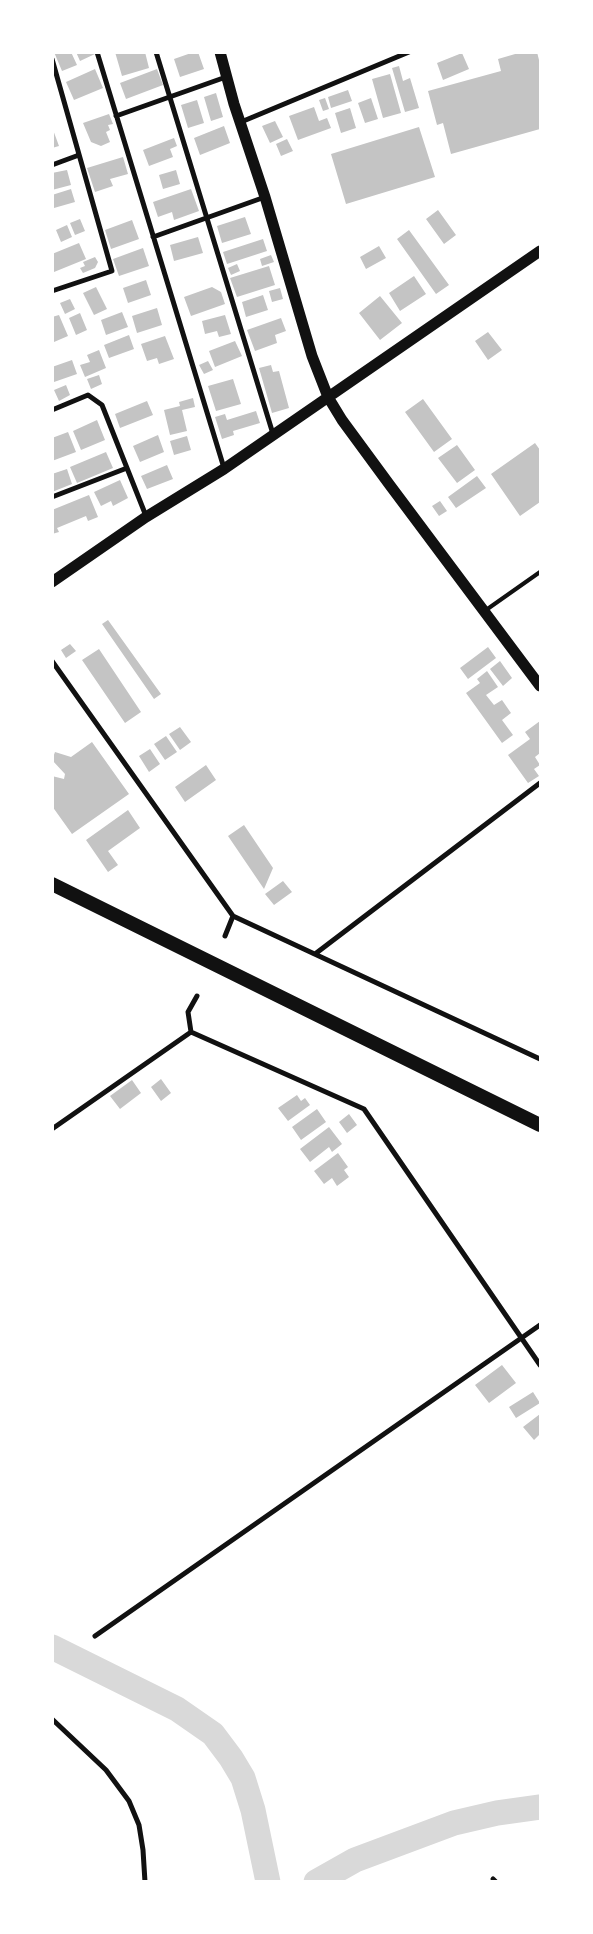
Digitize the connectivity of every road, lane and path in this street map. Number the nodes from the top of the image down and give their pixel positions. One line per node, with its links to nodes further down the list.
1 (97, 52): 8 (street)
2 (156, 52): 7 (street)
3 (220, 52): 6 (main road)
4 (409, 52): 9 (street)
5 (52, 58): 10 (street)
6 (226, 77): 7 (street); 9 (main road)
7 (171, 97): 8 (street); 13 (street)
8 (116, 116): 14 (street)
9 (240, 122): 12 (main road)
10 (79, 155): 11 (street); 16 (street)
11 (52, 165)
12 (265, 197): 13 (street); 17 (main road)
13 (207, 218): 14 (street); 19 (street)
14 (153, 237): 21 (street)
15 (540, 251): 17 (main road)
16 (52, 291)
17 (328, 397): 19 (main road); 26 (main road)
18 (52, 410): 20 (street)
19 (274, 435): 21 (main road)
20 (127, 468): 22 (street); 23 (street)
21 (224, 469): 23 (main road)
22 (52, 497)
23 (146, 518): 25 (main road)
24 (540, 572): 26 (lane)
25 (52, 582)
26 (484, 612): 28 (main road)
27 (52, 661): 31 (street)
28 (540, 686)
29 (540, 783): 33 (street)
30 (52, 884): 37 (highway)
31 (234, 916): 32 (street); 33 (street)
32 (225, 936)
33 (316, 954): 36 (street)
34 (196, 996): 35 (street)
35 (191, 1032): 38 (street); 40 (street)
36 (540, 1059)
37 (540, 1125)
38 (52, 1129)
39 (540, 1325): 40 (street)
40 (522, 1338): 41 (street); 42 (street)
41 (540, 1365)
42 (95, 1636)
43 (52, 1719): 44 (street)
44 (145, 1882)

